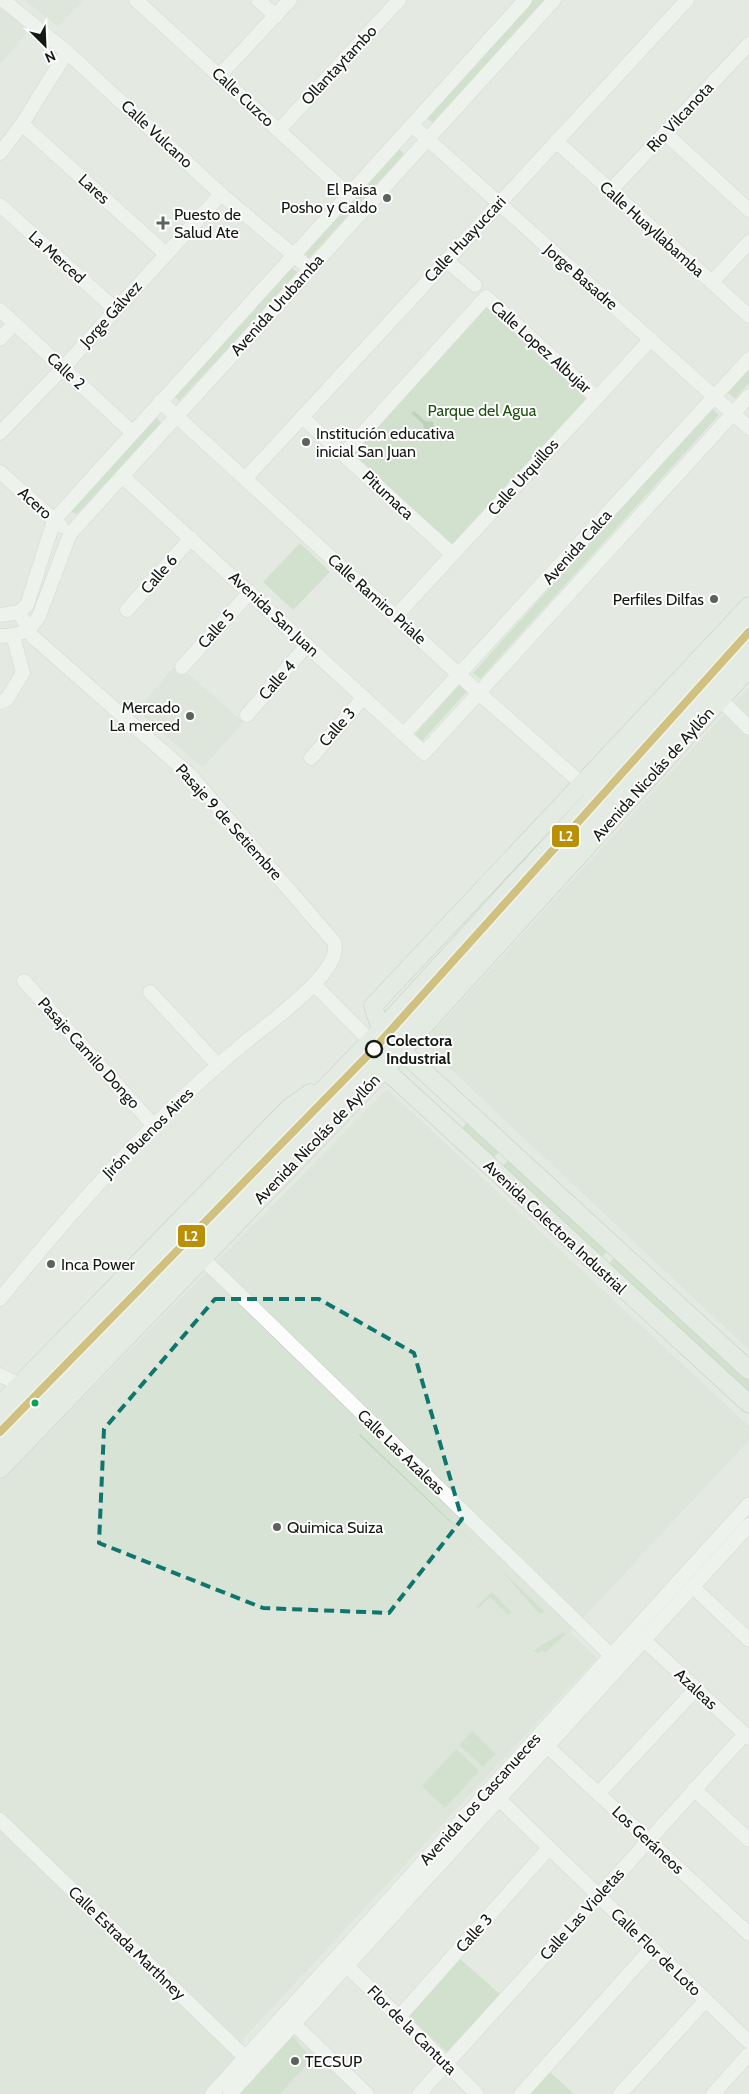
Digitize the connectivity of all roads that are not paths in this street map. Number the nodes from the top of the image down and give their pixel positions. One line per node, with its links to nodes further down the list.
1 (3, 0): 11 (street, Calle Vulcano)
2 (136, 0): 12 (street, Calle Cuzco)
3 (258, 0): 9 (street)
4 (290, 0): 9 (street)
5 (399, 0): 15 (street, Ollantaytambo)
6 (525, 0): 14 (street, Avenida Urubamba)
7 (554, 0): 17 (street, Avenida Urubamba)
8 (687, 0): 18 (street, Calle Huayuccari)
9 (276, 16): 12 (street)
10 (749, 44): 16 (street, Rio Vilcanota)
11 (67, 52): 13 (street); 21 (street, Calle Vulcano)
12 (220, 75): 15 (street, Calle Cuzco)
13 (22, 124): 19 (street); 27 (street, Lares)
14 (412, 126): 17 (street, Jorge Basadre); 22 (street, Avenida Urubamba)
15 (279, 130): 22 (street, Calle Cuzco)
16 (665, 133): 20 (street, Rio Vilcanota); 25 (street)
17 (428, 140): 23 (street, Jorge Basadre); 30 (street, Avenida Urubamba)
18 (556, 142): 20 (street, Calle Huayllabamba); 23 (street, Calle Huayuccari)
19 (0, 152)
20 (610, 191): 31 (street, Calle Huayllabamba)
21 (221, 194): 27 (street, Jorge Gálvez); 28 (street, Calle Vulcano)
22 (349, 195): 28 (street, Avenida Urubamba)
23 (498, 204): 29 (street, Calle Huayuccari); 38 (street, Jorge Basadre)
24 (0, 205): 33 (street, La Merced)
25 (749, 210)
26 (749, 242): 31 (street)
27 (166, 254): 33 (street, Jorge Gálvez)
28 (294, 255): 30 (street, Calle Vulcano); 44 (street, Avenida Urubamba)
29 (446, 260): 32 (street); 47 (street, Calle Huayuccari)
30 (310, 269): 46 (street, Avenida Urubamba)
31 (712, 282): 35 (street, Calle Huayllabamba)
32 (475, 285)
33 (115, 309): 40 (street, Jorge Gálvez)
34 (0, 310): 36 (street, Calle 2)
35 (749, 316)
36 (14, 324): 37 (street); 40 (street, Calle 2)
37 (0, 339)
38 (651, 339): 41 (street, Jorge Basadre); 43 (street, Calle Urquillos)
39 (749, 359): 41 (street, Avenida Calca)
40 (63, 368): 49 (street, Calle 2); 50 (street, Jorge Gálvez)
41 (715, 396): 45 (street, Jorge Basadre); 72 (street, Avenida Calca)
42 (749, 396): 45 (street, Avenida Calca)
43 (596, 397): 51 (street, Calle Lopez Albujar); 58 (street, Calle Urquillos)
44 (160, 401): 46 (street, Calle Ramiro Priale); 49 (street, Avenida Urubamba)
45 (733, 414): 48 (street, Jorge Basadre); 74 (street, Avenida Calca)
46 (176, 416): 53 (street, Avenida Urubamba); 54 (street, Calle Ramiro Priale)
47 (302, 417): 51 (street, Pitumaca); 54 (street, Calle Huayuccari)
48 (749, 428)
49 (132, 432): 55 (street, Avenida Urubamba)
50 (0, 433)
51 (344, 454): 58 (street, Pitumaca)
52 (0, 472): 55 (street, Acero)
53 (122, 476): 56 (street, Avenida Urubamba); 57 (street, Avenida San Juan)
54 (245, 479): 64 (street, Calle Ramiro Priale)
55 (54, 520): 56 (street, Acero); 62 (street, Avenida Urubamba)
56 (70, 534): 66 (street, Avenida Urubamba)
57 (190, 538): 59 (street, Avenida San Juan); 61 (street, Calle 6)
58 (452, 554): 64 (street, Calle Urquillos)
59 (250, 592): 68 (street, Avenida San Juan); 70 (street, Calle 5)
60 (749, 606): 73 (main road, Avenida Nicolás de Ayllón)
61 (127, 610)
62 (19, 612): 63 (street); 66 (street, Pasaje 9 de Setiembre)
63 (0, 614)
64 (396, 616): 72 (street, Calle Ramiro Priale)
65 (749, 624): 73 (main road, Avenida Nicolás de Ayllón)
66 (29, 628): 67 (street); 86 (street, Pasaje 9 de Setiembre)
67 (6, 636): 76 (street)
68 (307, 645): 75 (street, Avenida San Juan); 77 (street, Calle 4)
69 (749, 651): 73 (main road, Avenida Nicolás de Ayllón)
70 (182, 667)
71 (749, 668): 73 (main road, Avenida Nicolás de Ayllón)
72 (460, 675): 74 (street, Calle Ramiro Priale); 79 (street, Avenida Calca)
73 (705, 686): 78 (street); 82 (main road, Avenida Nicolás de Ayllón); 83 (main road, Avenida Nicolás de Ayllón); 84 (main road, Avenida Nicolás de Ayllón); 88 (main road, Avenida Nicolás de Ayllón)
74 (480, 694): 80 (street, Avenida Calca); 82 (street, Calle Ramiro Priale)
75 (364, 697): 79 (street, Avenida San Juan); 81 (street, Calle 3)
76 (0, 702)
77 (246, 715)
78 (749, 728)
79 (404, 734): 80 (street, Avenida San Juan)
80 (424, 753)
81 (311, 758)
82 (582, 783): 83 (street, Calle Ramiro Priale); 88 (main road, Avenida Nicolás de Ayllón)
83 (596, 796): 84 (main road, Avenida Nicolás de Ayllón)
84 (466, 949): 88 (main road, Avenida Nicolás de Ayllón)
85 (24, 981): 91 (street, Pasaje Camilo Dongo)
86 (314, 984): 88 (street); 89 (street, Jirón Buenos Aires)
87 (150, 992): 89 (street)
88 (381, 1049): 90 (main road, Avenida Nicolás de Ayllón); 92 (main road, Avenida Colectora Industrial); 93 (main road, Avenida Colectora Industrial); 94 (main road, Avenida Nicolás de Ayllón)
89 (218, 1064): 91 (street, Jirón Buenos Aires)
90 (328, 1085): 94 (main road, Avenida Nicolás de Ayllón); 100 (main road)
91 (154, 1126): 97 (street, Jirón Buenos Aires)
92 (513, 1152): 93 (main road); 95 (main road, Avenida Colectora Industrial)
93 (495, 1172): 96 (main road, Avenida Colectora Industrial)
94 (192, 1248): 100 (main road, Avenida Nicolás de Ayllón); 101 (main road, Avenida Nicolás de Ayllón); 106 (main road, Avenida Nicolás de Ayllón); 112 (street, Calle Las Azaleas)
95 (620, 1250): 96 (main road); 98 (main road, Avenida Colectora Industrial)
96 (601, 1268): 102 (main road, Avenida Colectora Industrial)
97 (0, 1299)
98 (749, 1370)
99 (0, 1375): 100 (street)
100 (25, 1387): 101 (street); 103 (main road); 104 (main road, Avenida Nicolás de Ayllón)
101 (47, 1399): 105 (main road, Avenida Nicolás de Ayllón)
102 (749, 1404)
103 (0, 1405)
104 (0, 1423)
105 (0, 1448)
106 (0, 1469)
107 (749, 1504): 112 (street, Avenida Los Cascanueces)
108 (746, 1533): 109 (street, Avenida Los Cascanueces)
109 (693, 1587): 110 (street, Avenida Los Cascanueces); 111 (street)
110 (644, 1640): 112 (street, Avenida Los Cascanueces); 113 (street, Azaleas)
111 (749, 1640)
112 (616, 1661): 115 (street, Avenida Los Cascanueces); 132 (street, Avenida Los Cascanueces)
113 (696, 1689): 114 (street, Azaleas); 117 (street)
114 (747, 1736): 116 (street, Calle Las Violetas)
115 (547, 1746): 117 (street, Los Geráneos); 118 (street, Avenida Los Cascanueces)
116 (694, 1789): 120 (street); 121 (street, Calle Las Violetas)
117 (598, 1794): 121 (street, Los Geráneos)
118 (499, 1799): 122 (street, Calle Flor de Loto); 126 (street, Avenida Los Cascanueces)
119 (0, 1820): 132 (street, Calle Estrada Marthney)
120 (749, 1840)
121 (648, 1841): 123 (street, Calle Las Violetas); 124 (street, Los Geráneos)
122 (550, 1848): 123 (street, Calle Flor de Loto); 128 (street, Calle 3)
123 (598, 1896): 125 (street, Calle Flor de Loto); 133 (street, Calle Las Violetas)
124 (749, 1934)
125 (652, 1948): 127 (street, Calle Flor de Loto); 139 (street)
126 (347, 1966): 128 (street, Flor de la Cantuta); 129 (street, Avenida Los Cascanueces)
127 (706, 2000): 130 (street, Calle Flor de Loto); 140 (street)
128 (399, 2017): 133 (street, Flor de la Cantuta)
129 (294, 2024): 132 (street, Avenida Los Cascanueces); 136 (street)
130 (749, 2042)
131 (749, 2054): 141 (street)
132 (250, 2062): 134 (street, Avenida Los Cascanueces); 135 (street, Avenida Los Cascanueces)
133 (446, 2064): 137 (street, Calle Las Violetas); 138 (street, Flor de la Cantuta)
134 (212, 2094)
135 (230, 2094)
136 (367, 2094)
137 (418, 2094)
138 (477, 2094)
139 (522, 2094)
140 (620, 2094)
141 (713, 2094)

